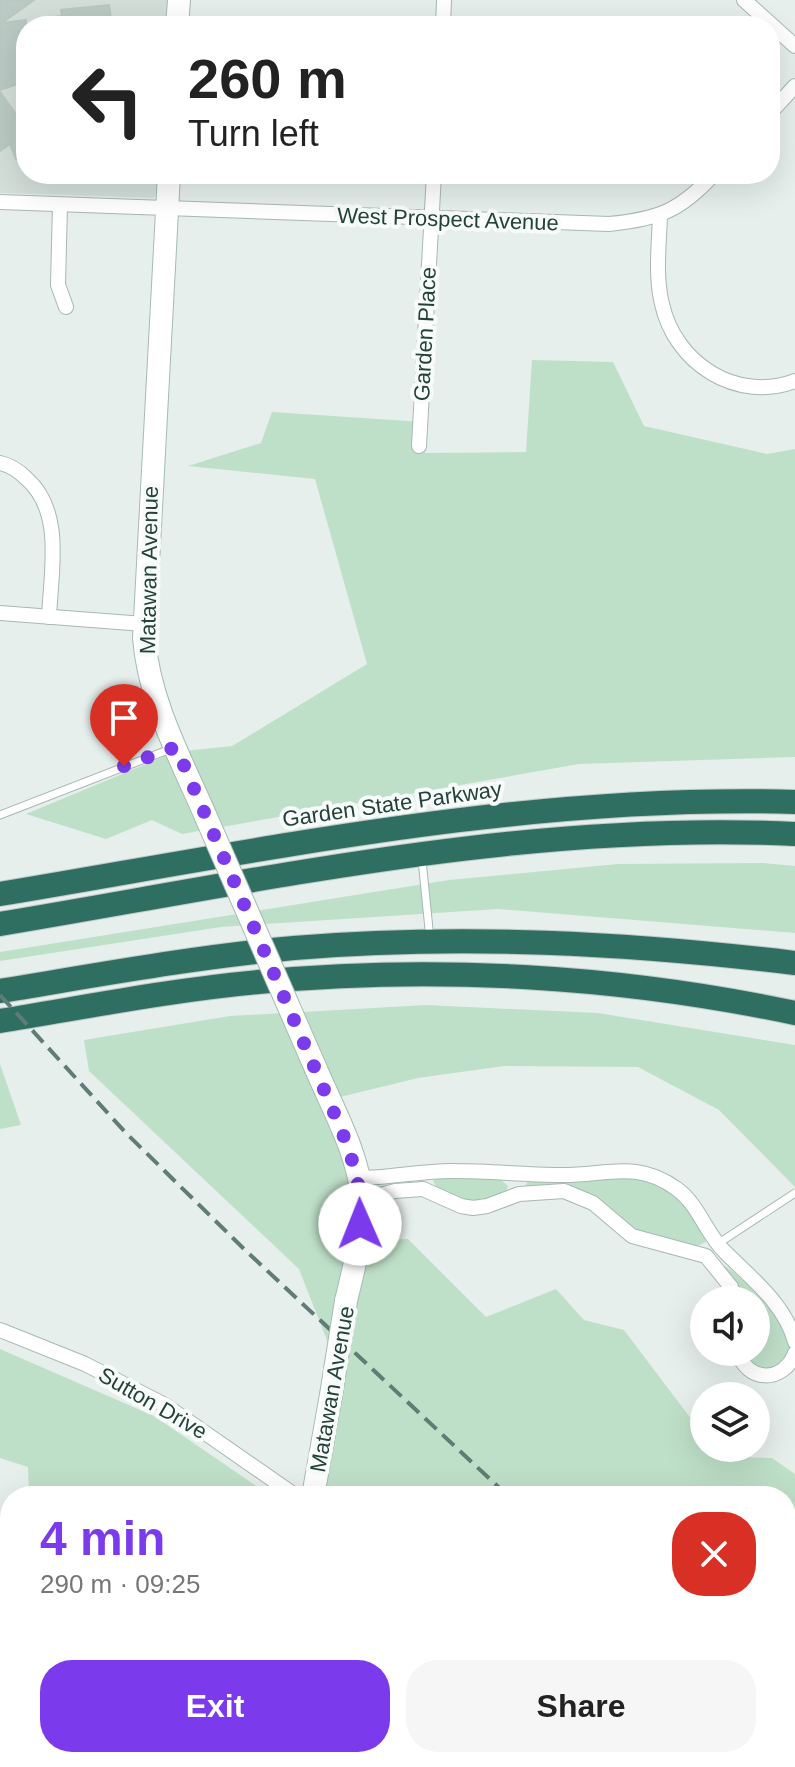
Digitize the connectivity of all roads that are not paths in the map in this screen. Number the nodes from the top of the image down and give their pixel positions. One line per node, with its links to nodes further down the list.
1 (744, 0): 2 (street)
2 (762, 16)
3 (780, 32): 4 (street)
4 (795, 46)
5 (795, 86): 6 (street)
6 (780, 102)
7 (168, 184): 12 (street, Matawan Avenue)
8 (434, 184): 14 (street, Garden Place)
9 (705, 184): 13 (street, West Prospect Avenue)
10 (0, 202): 11 (street, West Prospect Avenue)
11 (60, 205): 12 (street, West Prospect Avenue); 15 (street)
12 (167, 209): 14 (street, West Prospect Avenue); 21 (street, Matawan Avenue)
13 (660, 216): 14 (street, West Prospect Avenue); 16 (street)
14 (432, 219): 17 (street, Garden Place)
15 (66, 307)
16 (795, 381)
17 (419, 446)
18 (0, 463): 20 (street)
19 (0, 613): 20 (street)
20 (49, 617): 21 (street)
21 (144, 624): 22 (street, Matawan Avenue)
22 (176, 747): 24 (lane); 36 (street, Matawan Avenue, bridge)
23 (795, 802): 27 (highway, Garden State Parkway)
24 (0, 815)
25 (795, 834): 26 (highway)
26 (421, 854): 28 (highway); 29 (lane)
27 (0, 894)
28 (0, 924)
29 (430, 941): 30 (highway); 31 (highway)
30 (795, 963)
31 (0, 991)
32 (795, 1013): 33 (highway)
33 (0, 1021)
34 (422, 1173): 35 (street); 36 (street); 37 (street)
35 (515, 1174): 39 (street); 40 (street)
36 (360, 1189): 37 (street); 48 (street, Matawan Avenue, bridge)
37 (423, 1189): 39 (street)
38 (795, 1193): 40 (lane)
39 (519, 1194): 41 (street)
40 (717, 1245): 41 (street); 44 (street)
41 (706, 1256): 42 (street)
42 (730, 1286)
43 (0, 1330): 47 (street, Sutton Drive)
44 (795, 1342)
45 (795, 1353): 46 (street)
46 (744, 1366)
47 (282, 1486)
48 (315, 1486)

